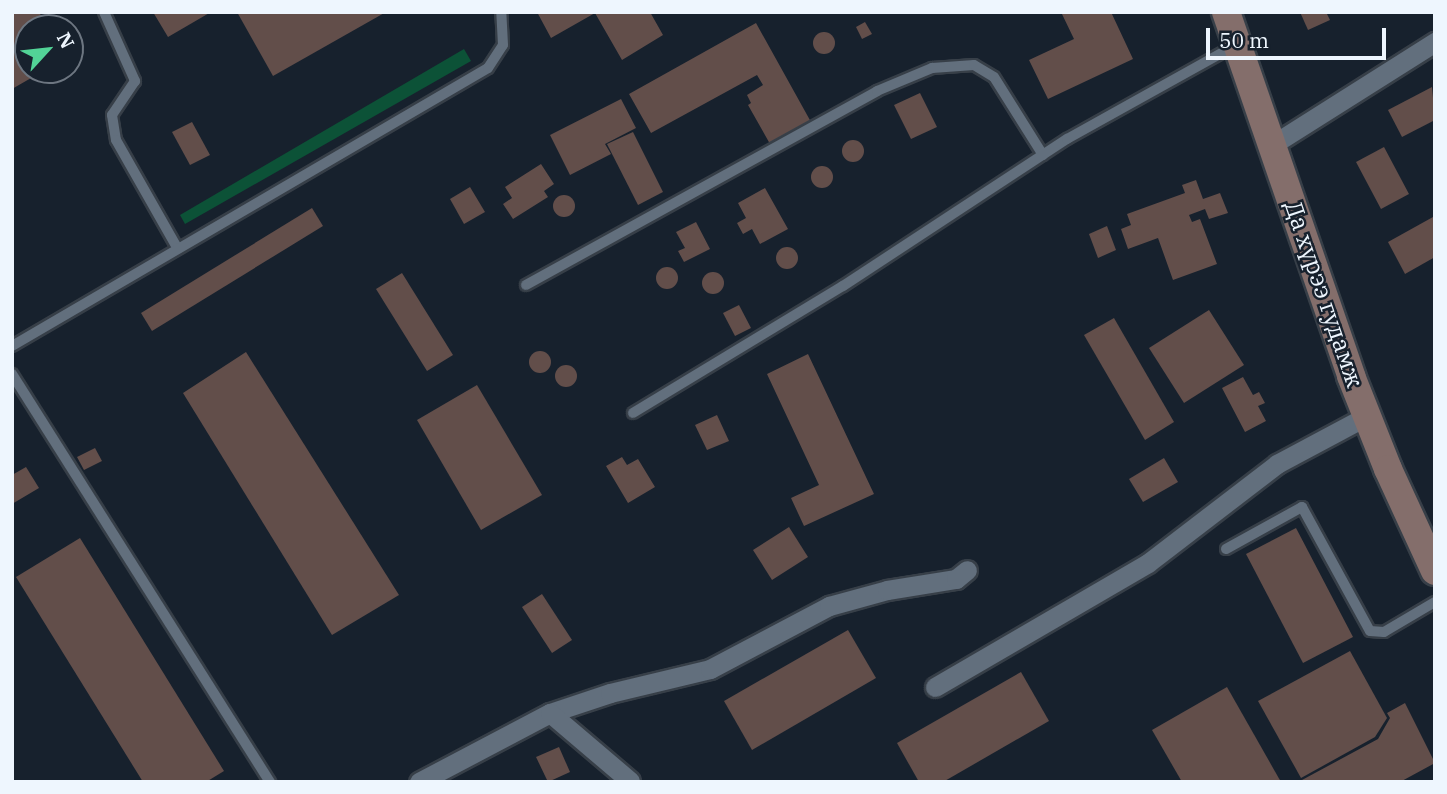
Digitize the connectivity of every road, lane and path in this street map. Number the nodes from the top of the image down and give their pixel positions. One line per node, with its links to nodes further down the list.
1 (104, 12): 8 (lane)
2 (501, 12): 8 (lane)
3 (1226, 12): 5 (main road, Да хүрээ гудамж)
4 (1435, 42): 6 (street)
5 (1238, 44): 6 (main road, Да хүрээ гудамж); 7 (lane)
6 (1272, 145): 13 (main road, Да хүрээ гудамж)
7 (1043, 155): 9 (lane); 12 (lane)
8 (178, 249): 10 (lane)
9 (526, 285)
10 (12, 346)
11 (12, 374): 21 (lane)
12 (633, 413)
13 (1367, 416): 16 (main road, Да хүрээ гудамж); 18 (street)
14 (1226, 549): 17 (lane)
15 (967, 570): 19 (street)
16 (1435, 570)
17 (1435, 602)
18 (935, 687)
19 (550, 713): 20 (street); 22 (street)
20 (630, 781)
21 (271, 782)
22 (419, 782)

